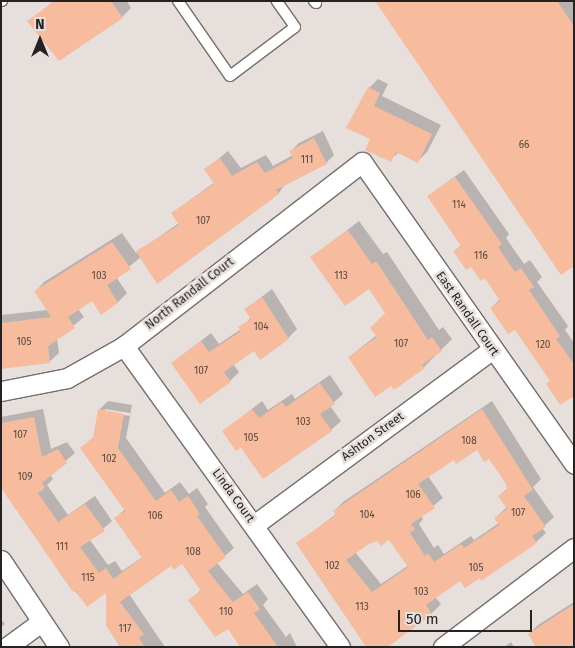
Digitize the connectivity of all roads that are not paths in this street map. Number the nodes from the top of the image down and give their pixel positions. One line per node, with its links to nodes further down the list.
1 (178, 1): 2 (lane)
2 (277, 1)
3 (362, 162): 4 (street, North Randall Court); 5 (street, East Randall Court)
4 (124, 346): 6 (street, North Randall Court); 8 (street, Linda Court)
5 (492, 350): 7 (street, East Randall Court); 8 (street, Ashton Street)
6 (1, 391)
7 (574, 464)
8 (254, 524): 14 (street, Linda Court)
9 (574, 548): 15 (street)
10 (1, 560): 11 (street)
11 (41, 622): 12 (street); 13 (street)
12 (7, 647)
13 (59, 647)
14 (340, 647)
15 (443, 647)

